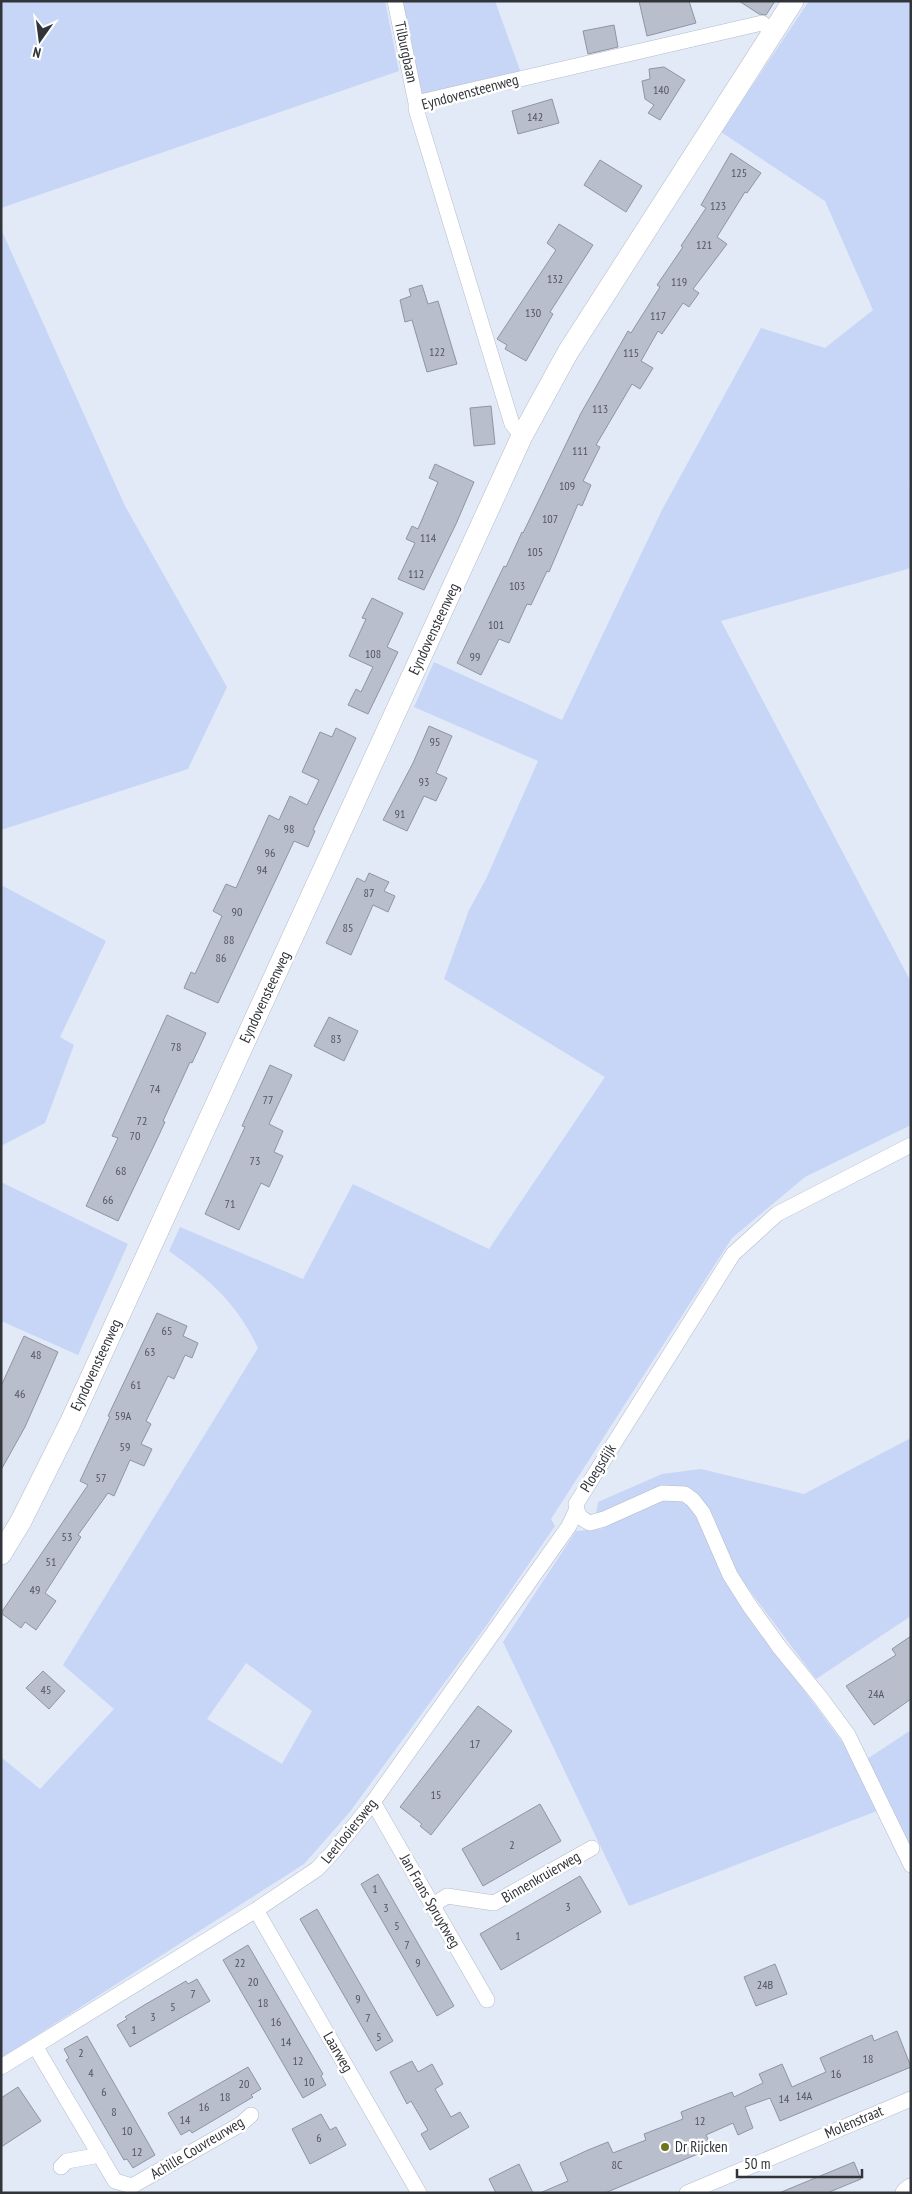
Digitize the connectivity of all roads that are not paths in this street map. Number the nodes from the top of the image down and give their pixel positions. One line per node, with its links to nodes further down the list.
1 (394, 1): 4 (street, Tilburgbaan)
2 (793, 1): 3 (street, Eyndovensteenweg)
3 (773, 32): 4 (street, Eyndovensteenweg); 5 (street, Eyndovensteenweg)
4 (416, 103): 5 (street, Eyndovensteenweg)
5 (522, 436): 8 (street, Eyndovensteenweg)
6 (911, 1145): 7 (street, Ploegsdijk)
7 (576, 1512): 9 (street, Leerlooiersweg); 11 (street, Ploegsdijk)
8 (1, 1554)
9 (373, 1802): 12 (street, Jan Frans Spruytweg); 13 (street, Leerlooiersweg)
10 (592, 1848): 12 (street, Binnenkruierweg)
11 (911, 1866)
12 (432, 1905): 14 (street, Jan Frans Spruytweg)
13 (256, 1910): 15 (street, Leerlooiersweg); 22 (street, Laarweg)
14 (487, 2000)
15 (35, 2046): 16 (street, Leerlooiersweg); 19 (street, Achille Couvreurweg)
16 (1, 2067)
17 (911, 2098): 23 (street, Molenstraat)
18 (251, 2115): 19 (street, Achille Couvreurweg)
19 (100, 2155): 20 (street)
20 (61, 2167)
21 (911, 2189): 24 (street)
22 (419, 2193)
23 (687, 2193)
24 (906, 2193)

